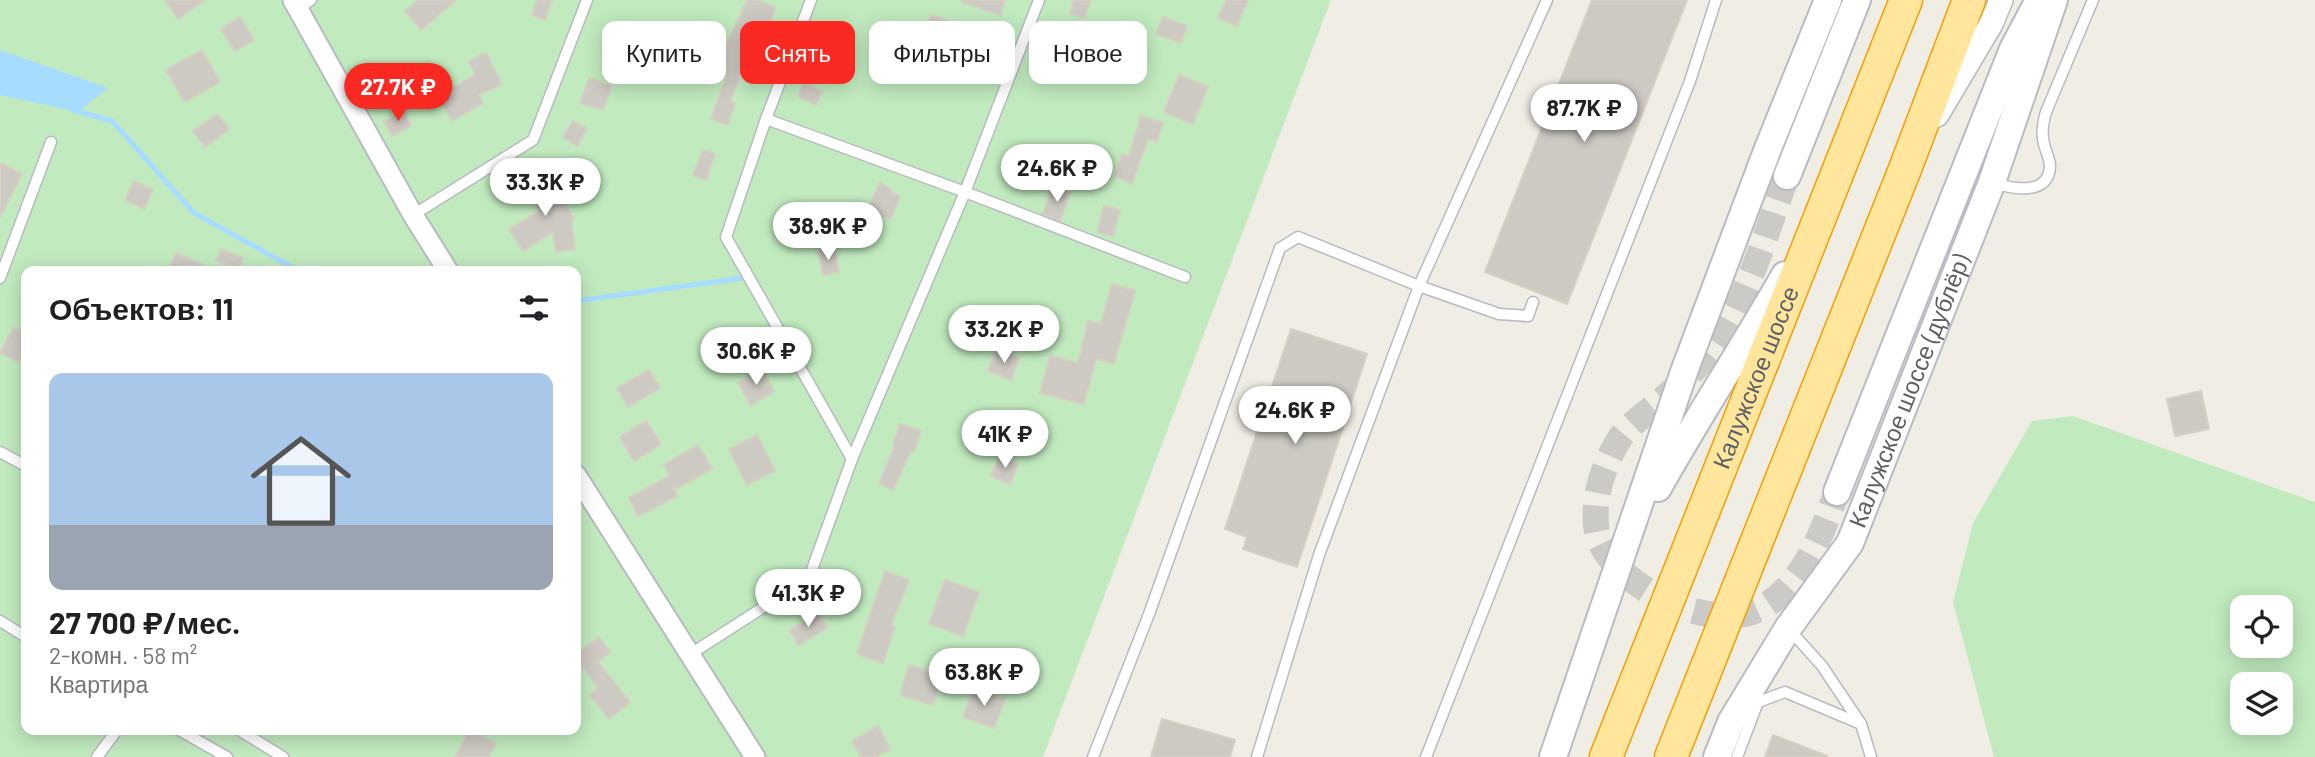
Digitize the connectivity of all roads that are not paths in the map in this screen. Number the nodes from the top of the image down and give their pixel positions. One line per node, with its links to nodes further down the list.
1 (587, 0): 22 (lane)
2 (811, 0): 15 (lane)
3 (1039, 0): 20 (lane)
4 (1547, 0): 26 (lane)
5 (1716, 0): 48 (lane)
6 (1828, 0): 33 (main road)
7 (1857, 0): 18 (main road)
8 (1906, 0): 21 (highway, Калужское шоссе)
9 (1969, 0): 17 (highway)
10 (2001, 0): 17 (street)
11 (2039, 0): 32 (main road)
12 (2054, 0): 19 (main road, Калужское шоссе (дублёр))
13 (2093, 0): 19 (lane)
14 (301, 3): 22 (street)
15 (765, 119): 20 (lane); 29 (lane)
16 (51, 142): 25 (lane)
17 (1905, 169): 51 (highway)
18 (1787, 176)
19 (1992, 182): 35 (main road, Калужское шоссе (дублёр))
20 (965, 192): 24 (lane); 29 (lane)
21 (1825, 205): 33 (main road); 50 (highway, Калужское шоссе)
22 (413, 215): 23 (street)
23 (445, 266)
24 (1185, 277)
25 (0, 278)
26 (1419, 286): 27 (lane); 46 (lane); 47 (lane)
27 (1533, 302)
28 (0, 452): 30 (lane)
29 (852, 458): 37 (lane)
30 (21, 463)
31 (581, 483): 37 (street)
32 (1837, 492)
33 (1626, 545): 49 (main road)
34 (0, 621): 36 (lane)
35 (1788, 628): 38 (lane); 52 (main road, Калужское шоссе (дублёр))
36 (21, 634)
37 (689, 655): 45 (street)
38 (1861, 724): 53 (lane); 54 (lane)
39 (113, 735): 42 (lane)
40 (188, 735): 43 (lane)
41 (247, 735): 44 (lane)
42 (97, 757)
43 (227, 757)
44 (283, 757)
45 (755, 757)
46 (1093, 757)
47 (1257, 757)
48 (1426, 757)
49 (1553, 757)
50 (1606, 757)
51 (1671, 757)
52 (1717, 757)
53 (1737, 757)
54 (1871, 757)

